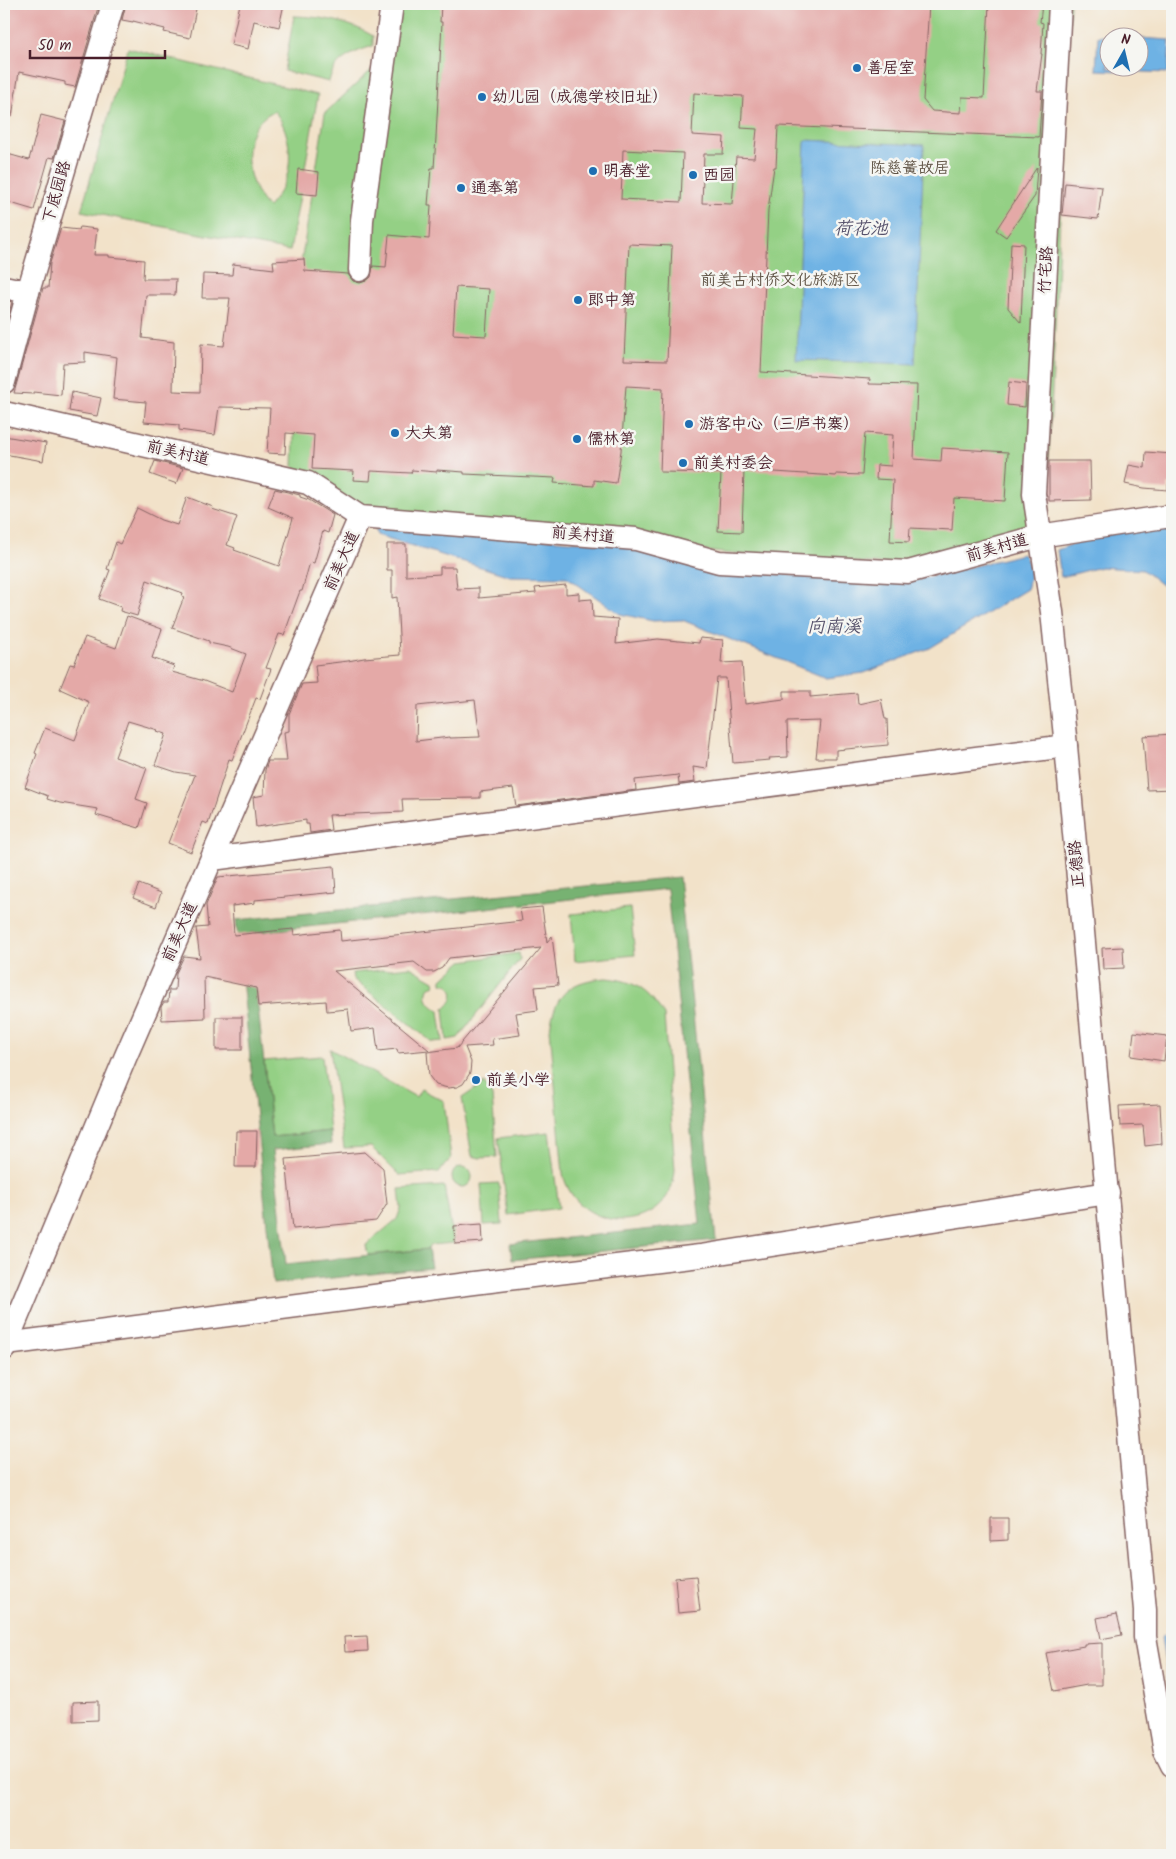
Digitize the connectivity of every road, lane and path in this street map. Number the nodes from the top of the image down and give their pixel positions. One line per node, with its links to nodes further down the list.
1 (113, 4): 6 (street, 下底园路)
2 (392, 4): 4 (street)
3 (1060, 4): 11 (street, 竹宅路)
4 (360, 270)
5 (4, 287): 6 (street)
6 (28, 292): 7 (street, 下底园路)
7 (4, 382)
8 (4, 413): 9 (street, 前美村道)
9 (360, 517): 11 (street, 前美村道); 13 (street, 前美大道)
10 (1172, 517): 11 (street, 前美村道)
11 (1039, 536): 12 (street, 正德路)
12 (1066, 746): 13 (street); 14 (street, 正德路)
13 (212, 859): 15 (street, 前美大道)
14 (1108, 1193): 15 (street); 16 (street, 正德路)
15 (5, 1346)
16 (1172, 1765)

